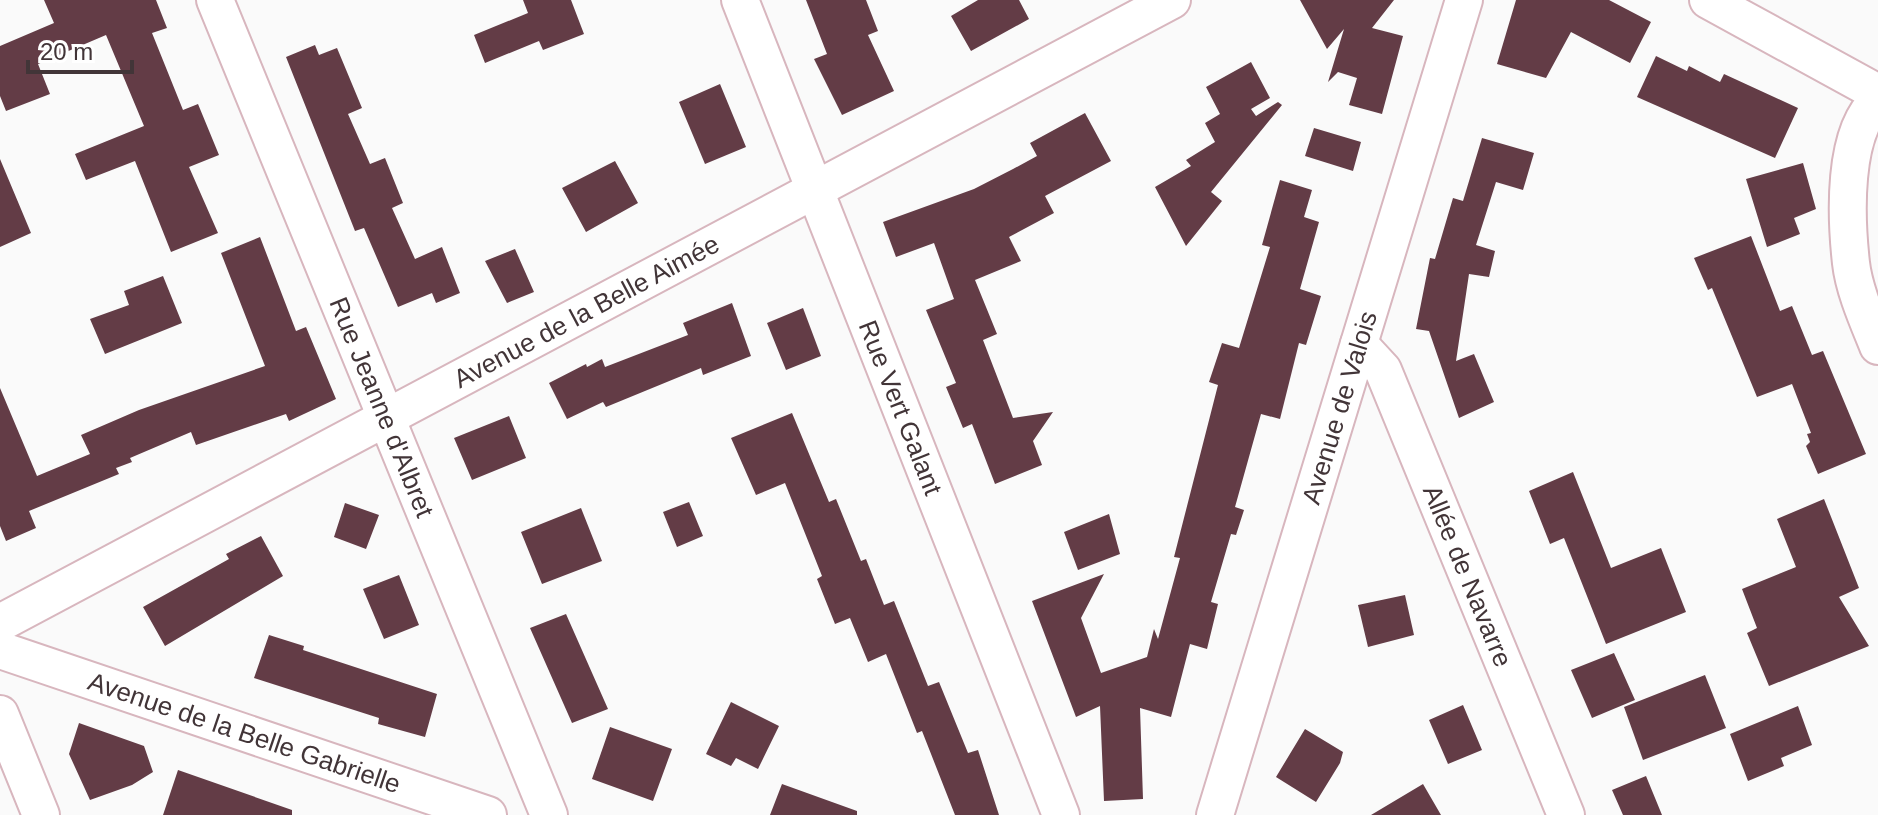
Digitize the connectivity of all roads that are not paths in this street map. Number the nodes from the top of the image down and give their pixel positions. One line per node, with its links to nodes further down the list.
1 (215, 0): 11 (street, Rue Jeanne d'Albret)
2 (740, 0): 8 (street, Rue Vert Galant)
3 (1172, 0): 8 (street, Avenue de la Belle Aimée)
4 (1464, 0): 9 (street, Avenue de Valois)
5 (1708, 0): 6 (street)
6 (1878, 93)
7 (1878, 101): 10 (street)
8 (816, 191): 11 (street, Avenue de la Belle Aimée); 18 (street, Rue Vert Galant)
9 (1359, 344): 19 (street, Avenue de Valois); 20 (street, Allée de Navarre)
10 (1878, 346)
11 (388, 419): 12 (street, Avenue de la Belle Aimée); 17 (street, Rue Jeanne d'Albret)
12 (0, 623)
13 (0, 650): 16 (street, Avenue de la Belle Gabrielle)
14 (0, 714): 15 (street)
15 (41, 815)
16 (488, 815)
17 (549, 815)
18 (1061, 815)
19 (1215, 815)
20 (1566, 815)

